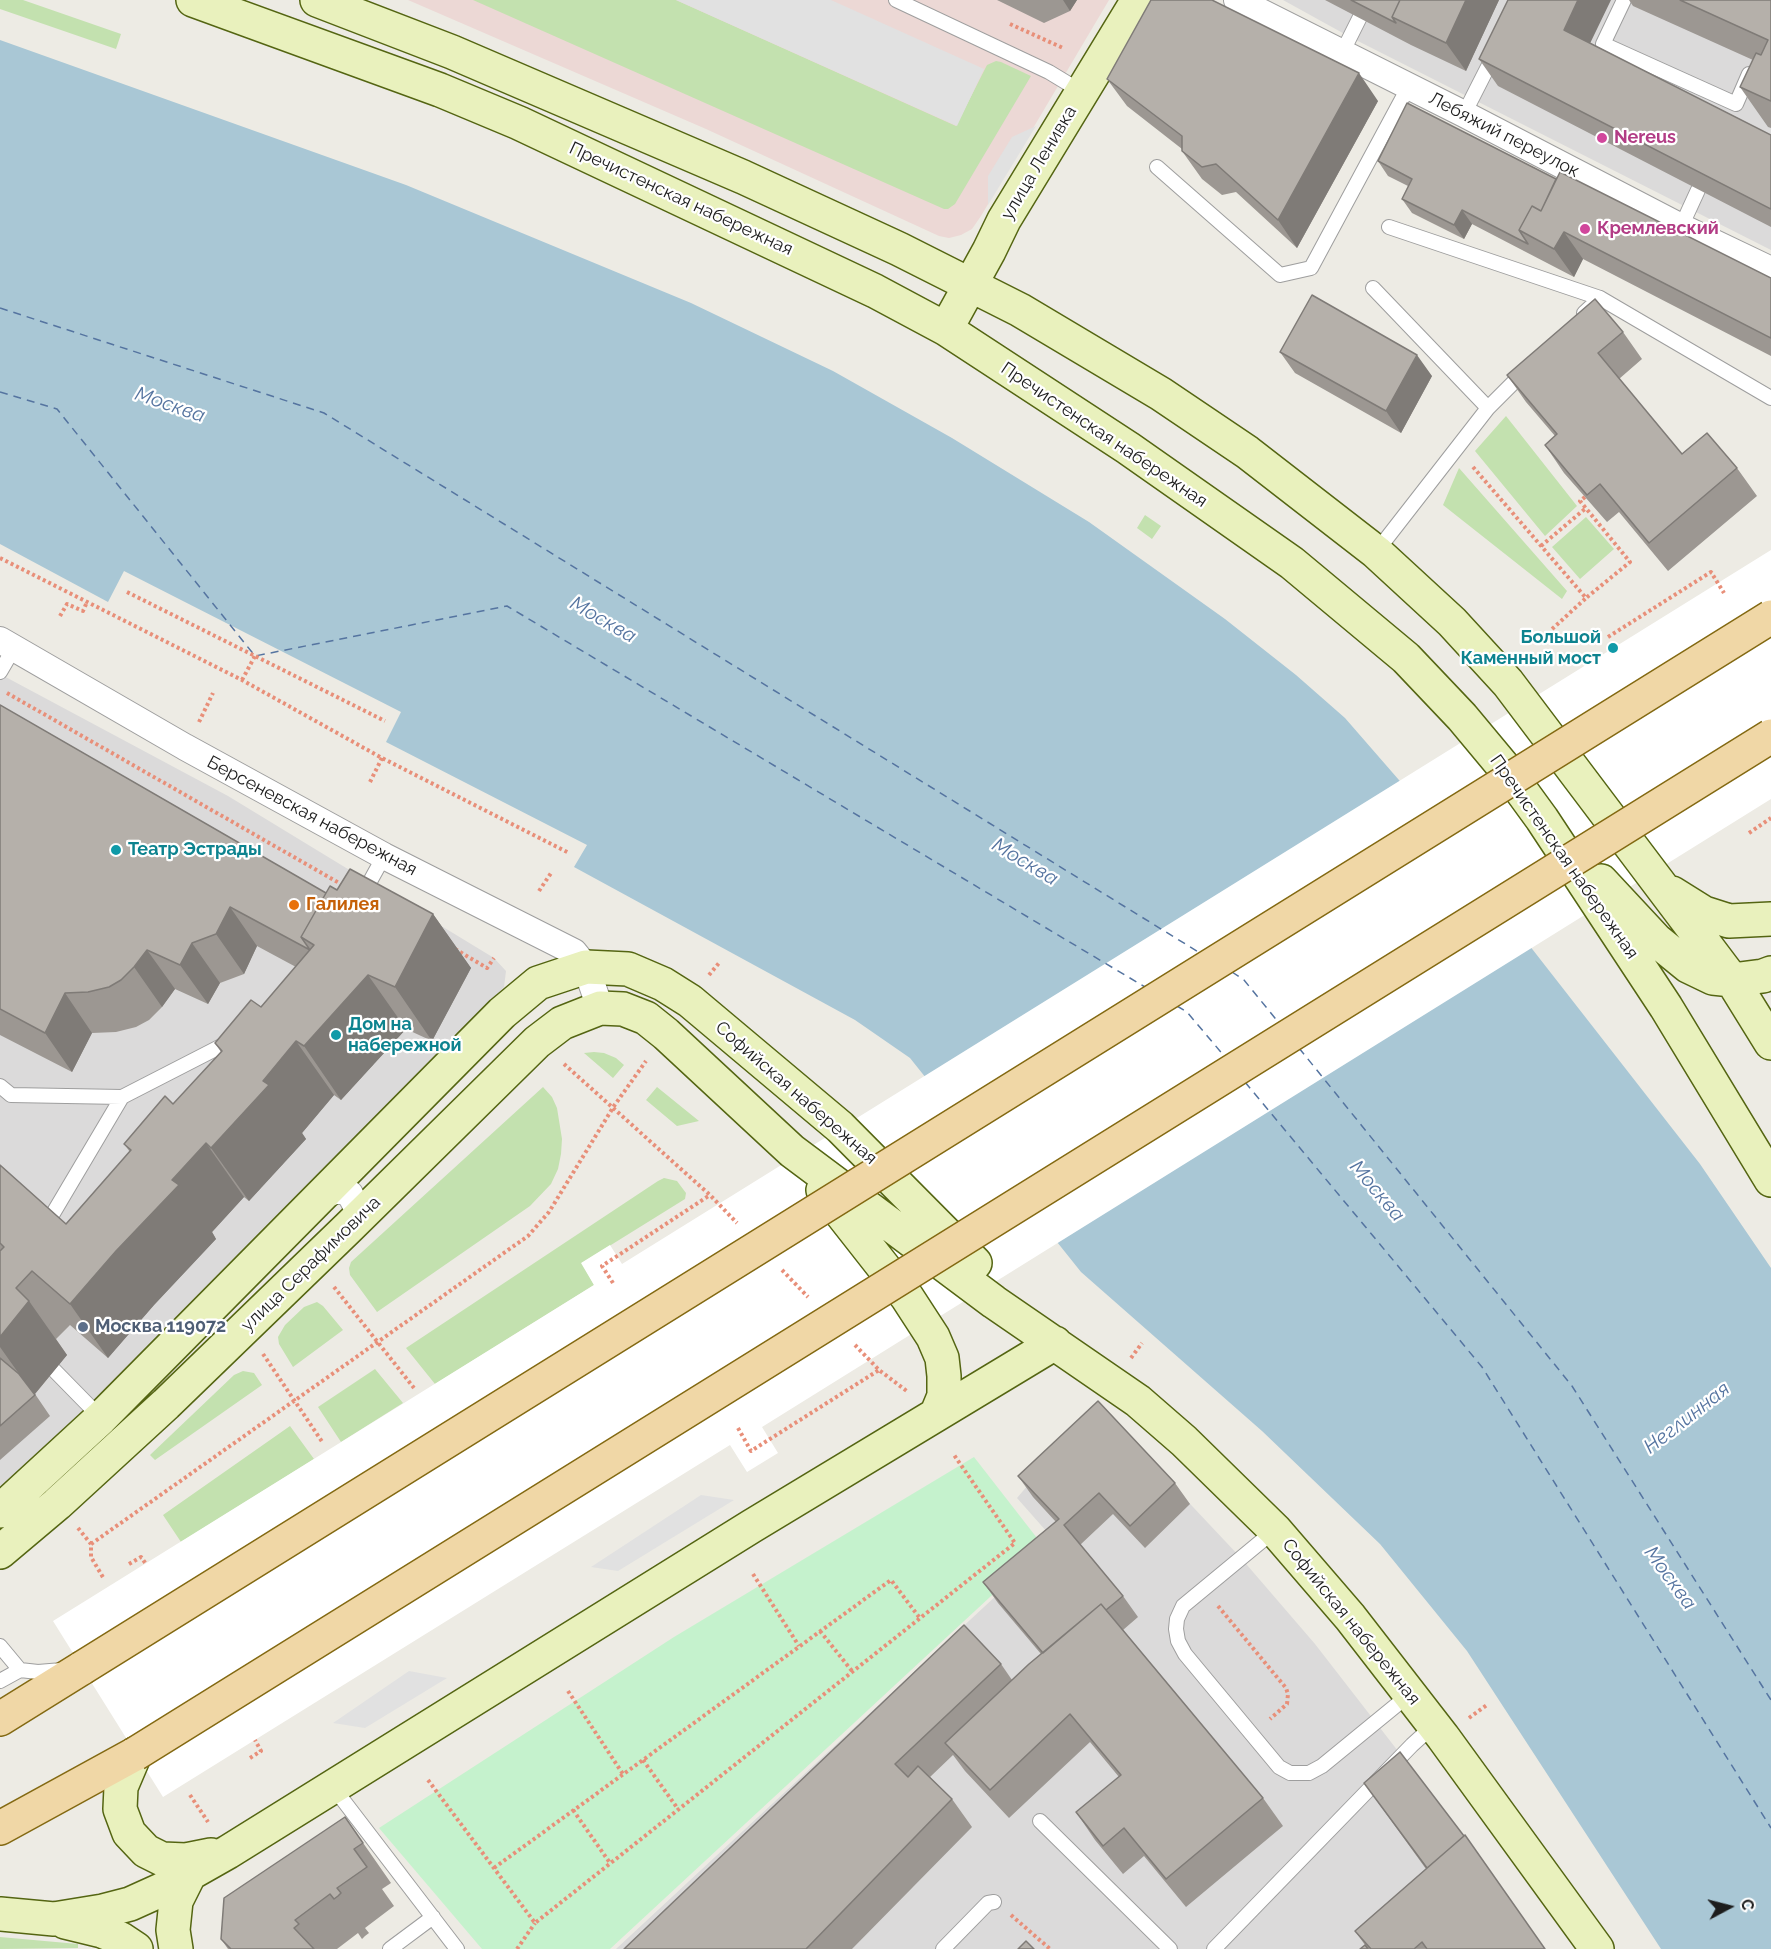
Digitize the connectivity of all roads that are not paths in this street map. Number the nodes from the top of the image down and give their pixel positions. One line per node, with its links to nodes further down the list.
1 (193, 0): 23 (main road, Пречистенская набережная)
2 (317, 0): 19 (main road)
3 (896, 0): 12 (lane)
4 (1138, 0): 12 (main road, улица Ленивка)
5 (1237, 0): 9 (street, Лебяжий переулок)
6 (1624, 0): 10 (lane)
7 (1360, 17): 9 (lane)
8 (1500, 42): 13 (lane)
9 (1342, 53): 11 (street, Лебяжий переулок)
10 (1755, 61)
11 (1409, 86): 13 (street, Лебяжий переулок); 14 (lane)
12 (1083, 92): 19 (main road, улица Ленивка)
13 (1464, 114): 17 (street, Лебяжий переулок)
14 (1157, 167)
15 (1698, 189): 17 (lane)
16 (1389, 227): 21 (lane)
17 (1681, 227): 18 (street, Лебяжий переулок)
18 (1771, 270)
19 (971, 284): 23 (main road, улица Ленивка); 27 (main road)
20 (1373, 288): 26 (lane)
21 (1600, 298): 22 (lane); 25 (lane)
22 (1576, 321)
23 (945, 329): 32 (main road, Пречистенская набережная)
24 (1537, 359): 26 (lane)
25 (1771, 398)
26 (1488, 408): 27 (lane)
27 (1376, 552): 34 (main road)
28 (1771, 617): 58 (main road, bridge)
29 (7, 644): 30 (lane); 33 (street, Берсеневская набережная)
30 (0, 672)
31 (1771, 736): 64 (main road, bridge)
32 (1542, 819): 39 (main road); 46 (main road, Пречистенская набережная)
33 (384, 856): 35 (lane); 37 (street, Берсеневская набережная)
34 (1657, 881): 36 (main road); 39 (main road)
35 (359, 901)
36 (1771, 920)
37 (586, 967): 40 (street, Берсеневская набережная); 47 (main road); 50 (main road, Софийская набережная)
38 (1771, 973): 39 (main road)
39 (1731, 980): 42 (main road)
40 (600, 1008): 45 (main road, Софийская набережная); 49 (main road, улица Серафимовича)
41 (247, 1033): 44 (lane)
42 (1771, 1043)
43 (0, 1086): 44 (lane)
44 (122, 1097): 48 (lane)
45 (792, 1151): 50 (main road, Софийская набережная); 52 (main road)
46 (1771, 1180)
47 (324, 1195): 49 (street); 53 (main road)
48 (45, 1227)
49 (349, 1227): 56 (main road, улица Серафимовича)
50 (1055, 1343): 52 (main road); 55 (main road, Софийская набережная)
51 (53, 1370): 53 (lane)
52 (937, 1413): 65 (main road)
53 (101, 1418): 54 (main road)
54 (0, 1511)
55 (1275, 1530): 61 (main road, Софийская набережная); 61 (lane)
56 (0, 1552)
57 (0, 1646): 59 (lane)
58 (82, 1668): 59 (lane); 62 (main road)
59 (20, 1670): 60 (lane)
60 (0, 1681)
61 (1410, 1694): 63 (main road, Софийская набережная)
62 (0, 1719)
63 (1434, 1725): 80 (lane); 81 (main road, Софийская набережная)
64 (135, 1754): 67 (main road); 68 (main road)
65 (333, 1787): 68 (main road); 72 (lane)
66 (1040, 1821): 79 (lane)
67 (0, 1827)
68 (228, 1852): 69 (main road)
69 (190, 1873): 73 (main road); 75 (main road)
70 (994, 1902): 78 (lane)
71 (0, 1914): 73 (main road)
72 (433, 1917): 76 (lane); 77 (lane)
73 (54, 1919): 74 (main road)
74 (136, 1949)
75 (176, 1949)
76 (390, 1949)
77 (457, 1949)
78 (943, 1949)
79 (1170, 1949)
80 (1214, 1949)
81 (1597, 1949)

